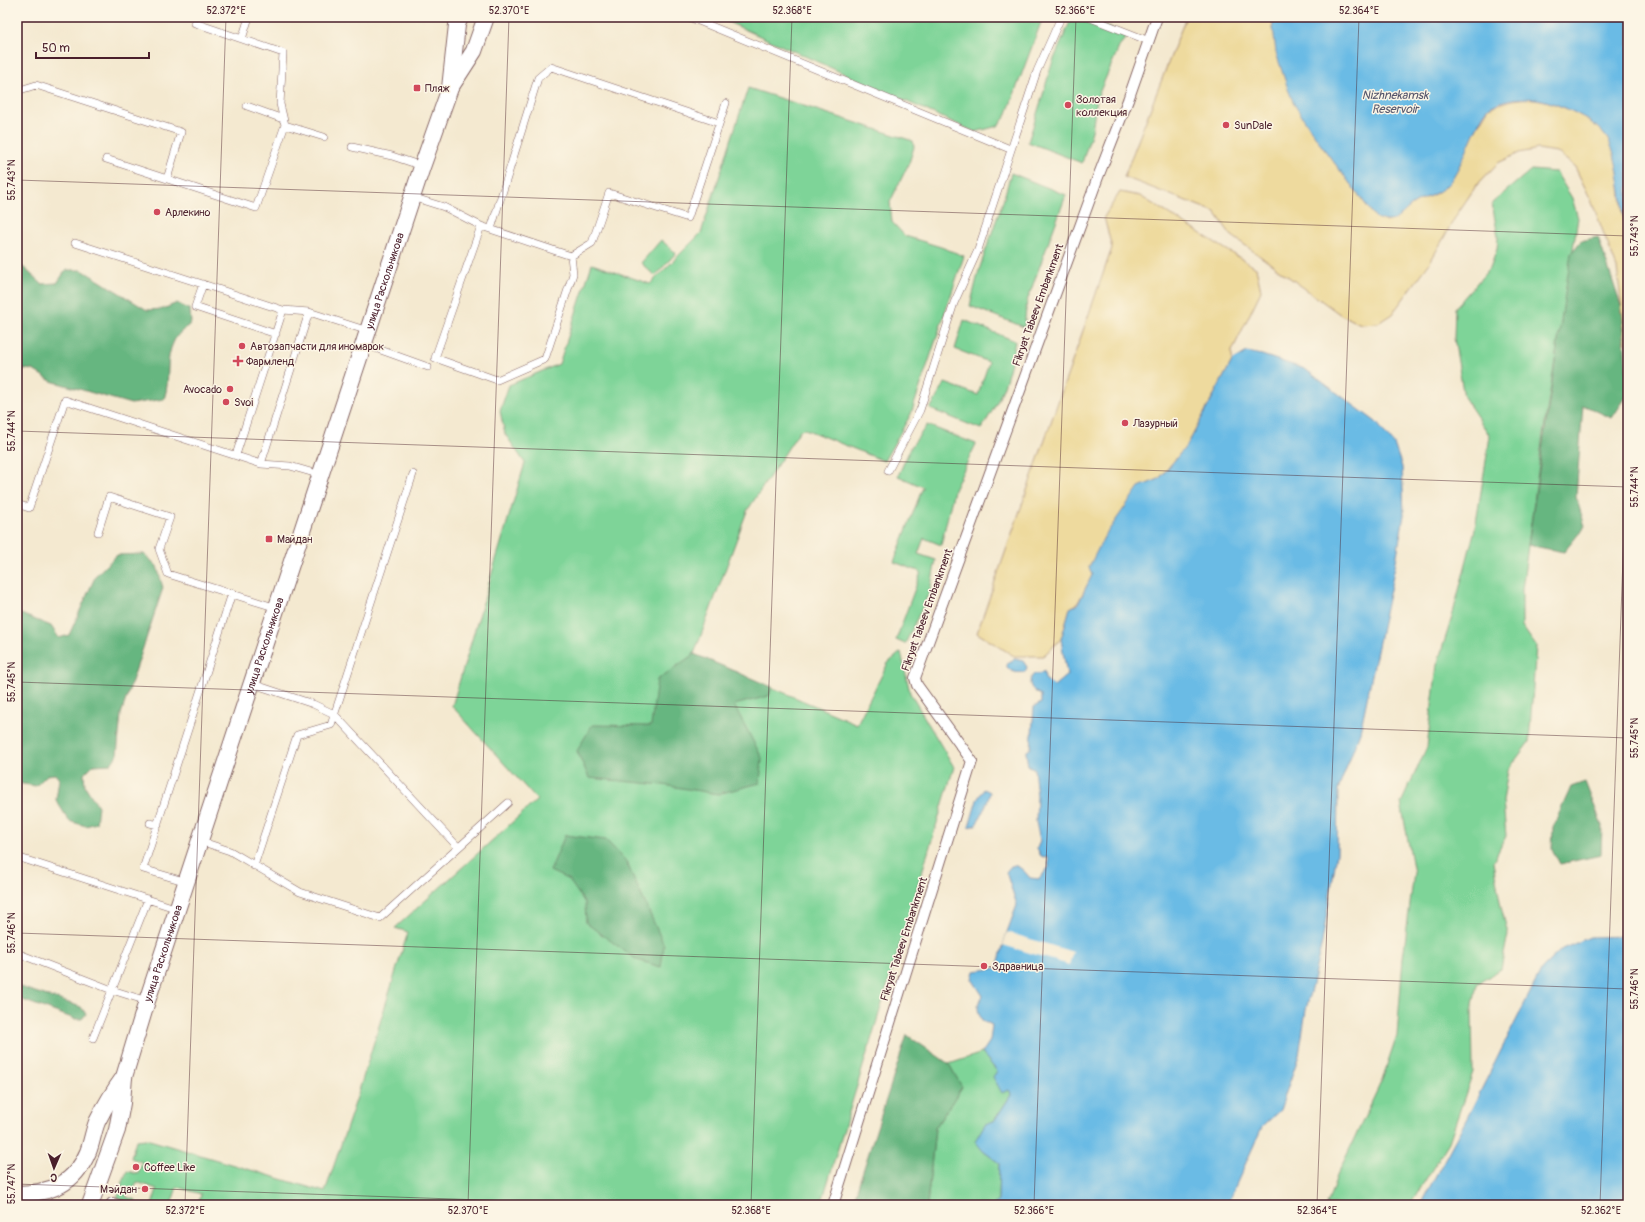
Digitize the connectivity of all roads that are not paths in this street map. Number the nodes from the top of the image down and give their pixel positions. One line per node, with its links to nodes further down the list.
1 (249, 17): 9 (lane)
2 (460, 17): 11 (street, улица Раскольникова)
3 (486, 17): 11 (street, улица Раскольникова)
4 (689, 17): 19 (lane)
5 (1061, 17): 19 (lane)
6 (1088, 17): 10 (lane)
7 (1157, 17): 10 (street, Fikryat Tabeev Embankment)
8 (195, 23): 9 (lane)
9 (242, 39): 15 (lane)
10 (1149, 41): 62 (street, Fikryat Tabeev Embankment)
11 (450, 88): 21 (street, улица Раскольникова)
12 (17, 91): 22 (lane)
13 (726, 103): 16 (lane)
14 (248, 106): 15 (lane)
15 (284, 122): 17 (lane); 22 (lane)
16 (719, 123): 25 (lane); 27 (lane)
17 (324, 138)
18 (352, 147): 21 (lane)
19 (1010, 149): 36 (lane)
20 (106, 159): 22 (lane)
21 (422, 166): 23 (street, улица Раскольникова)
22 (167, 179)
23 (412, 197): 24 (lane); 32 (street, улица Раскольникова)
24 (481, 226): 25 (lane); 27 (lane)
25 (491, 229): 27 (lane)
26 (75, 243): 28 (lane)
27 (571, 256)
28 (203, 284): 29 (lane); 31 (lane)
29 (283, 310): 30 (lane); 31 (lane)
30 (309, 312): 32 (lane); 35 (lane)
31 (276, 334): 34 (lane)
32 (366, 337): 33 (lane); 38 (street, улица Раскольникова)
33 (428, 366)
34 (236, 455): 35 (lane); 39 (lane)
35 (261, 464): 38 (lane)
36 (888, 471)
37 (413, 474): 44 (lane)
38 (321, 475): 42 (street, улица Раскольникова)
39 (17, 504)
40 (98, 532): 41 (lane)
41 (232, 593): 42 (lane); 47 (lane)
42 (277, 608): 43 (street, улица Раскольникова)
43 (252, 684): 44 (lane); 48 (street, улица Раскольникова)
44 (334, 714): 49 (lane); 51 (lane)
45 (508, 803): 49 (lane)
46 (150, 823): 47 (lane)
47 (158, 825): 52 (lane)
48 (200, 841): 51 (lane); 52 (street, улица Раскольникова)
49 (458, 848): 51 (lane)
50 (17, 857): 53 (lane)
51 (254, 866)
52 (187, 882): 54 (street, улица Раскольникова)
53 (148, 899): 54 (lane); 56 (lane)
54 (178, 909): 57 (street, улица Раскольникова)
55 (17, 953): 56 (lane)
56 (112, 990): 57 (lane); 58 (lane)
57 (147, 1001): 59 (street, улица Раскольникова)
58 (94, 1038)
59 (124, 1077): 60 (street); 64 (street, улица Раскольникова)
60 (17, 1194)
61 (17, 1199): 63 (street)
62 (831, 1204)
63 (30, 1205)
64 (90, 1205)

